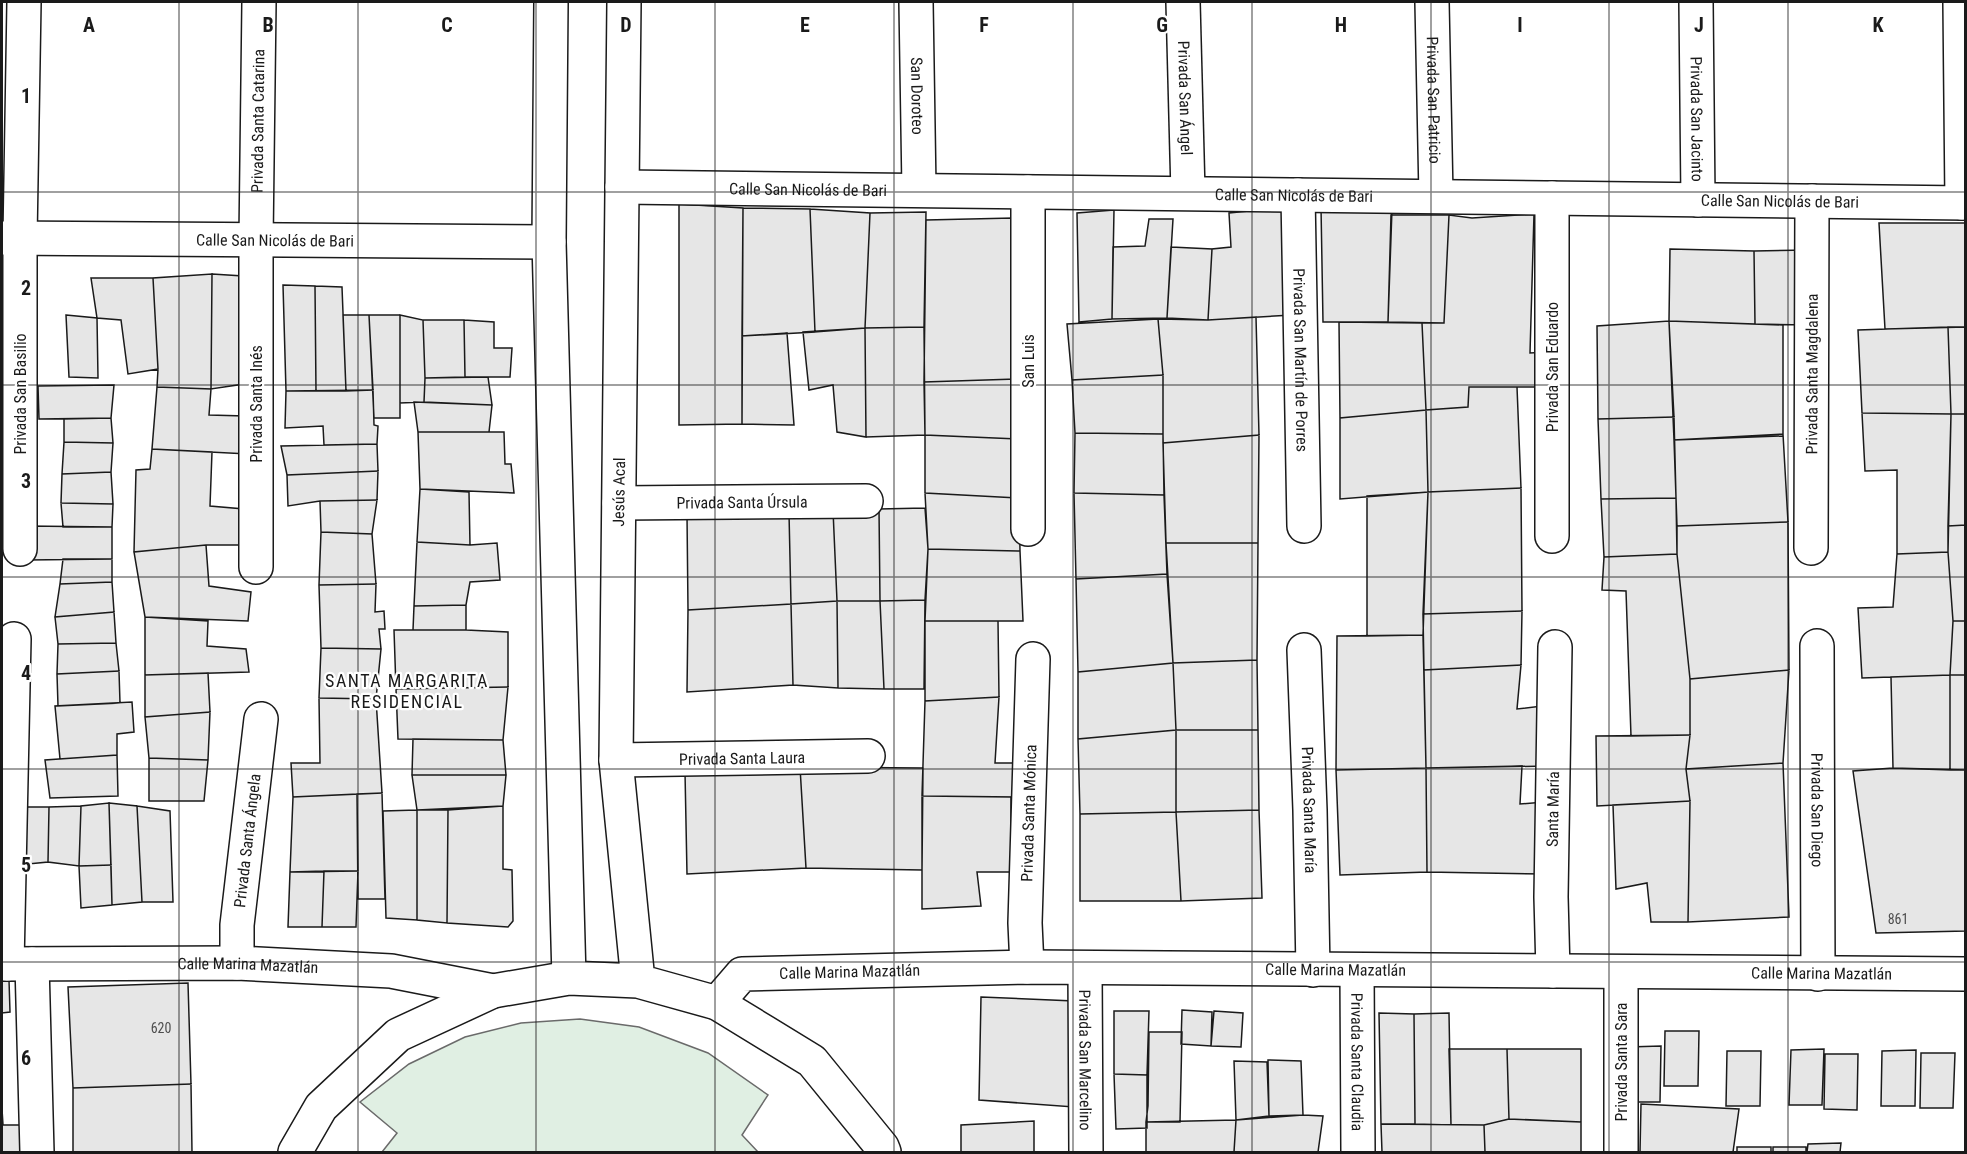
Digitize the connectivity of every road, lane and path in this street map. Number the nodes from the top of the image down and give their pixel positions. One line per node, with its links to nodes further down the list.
1 (24, 2): 20 (street, Privada San Basilio)
2 (259, 2): 21 (street, Privada Santa Catarina)
3 (551, 2): 22 (street)
4 (624, 2): 10 (street, Jesús Acal)
5 (916, 2): 11 (street, San Doroteo)
6 (1183, 2): 13 (street, Privada San Ángel)
7 (1432, 2): 15 (street, Privada San Patricio)
8 (1696, 2): 17 (street, Privada San Jacinto)
9 (1960, 2): 19 (street)
10 (621, 187): 11 (street, Calle San Nicolás de Bari); 24 (street, Jesús Acal)
11 (919, 190): 12 (street, Calle San Nicolás de Bari)
12 (1028, 192): 13 (street, Calle San Nicolás de Bari); 26 (street, San Luis)
13 (1188, 193): 14 (street, Calle San Nicolás de Bari)
14 (1298, 195): 15 (street, Calle San Nicolás de Bari); 25 (street, Privada San Martín de Porres)
15 (1436, 196): 16 (street, Calle San Nicolás de Bari)
16 (1552, 198): 17 (street, Calle San Nicolás de Bari); 27 (street, Privada San Eduardo)
17 (1698, 200): 18 (street, Calle San Nicolás de Bari)
18 (1812, 201): 19 (street, Calle San Nicolás de Bari); 28 (street, Privada Santa Magdalena)
19 (1964, 203)
20 (11, 238): 21 (street, Calle San Nicolás de Bari); 29 (street, Privada San Basilio)
21 (256, 240): 22 (street, Calle San Nicolás de Bari); 30 (street, Privada Santa Inés)
22 (549, 242): 49 (street)
23 (866, 501): 24 (street, Privada Santa Úrsula)
24 (619, 503): 38 (street, Jesús Acal)
25 (1304, 526)
26 (1028, 529)
27 (1552, 536)
28 (1811, 548)
29 (20, 549)
30 (256, 567)
31 (14, 639): 40 (street)
32 (1817, 646): 47 (street, Privada San Diego)
33 (1555, 647): 45 (street, Santa María)
34 (1304, 650): 43 (street, Privada Santa María)
35 (1033, 659): 41 (street, Privada Santa Mónica)
36 (261, 719): 39 (street, Privada Santa Ángela)
37 (868, 756): 38 (street, Privada Santa Laura)
38 (616, 760): 50 (street, Jesús Acal)
39 (237, 963): 40 (street, Calle Marina Mazatlán); 51 (street, Calle Marina Mazatlán)
40 (14, 964): 53 (street)
41 (1027, 967): 42 (street, Calle Marina Mazatlán); 52 (street, Calle Marina Mazatlán)
42 (1085, 968): 43 (street, Calle Marina Mazatlán); 56 (street, Privada San Marcelino)
43 (1313, 970): 44 (street, Calle Marina Mazatlán)
44 (1357, 970): 45 (street, Calle Marina Mazatlán); 57 (street, Privada Santa Claudia)
45 (1553, 971): 46 (street, Calle Marina Mazatlán)
46 (1621, 972): 47 (street, Calle Marina Mazatlán); 58 (street, Privada Santa Sara)
47 (1818, 974): 48 (street, Calle Marina Mazatlán)
48 (1965, 974)
49 (568, 978): 50 (street); 51 (street)
50 (638, 981): 52 (street)
51 (493, 991): 54 (street)
52 (717, 1003): 55 (street)
53 (37, 1152)
54 (295, 1152)
55 (884, 1152)
56 (1086, 1152)
57 (1358, 1152)
58 (1621, 1152)

